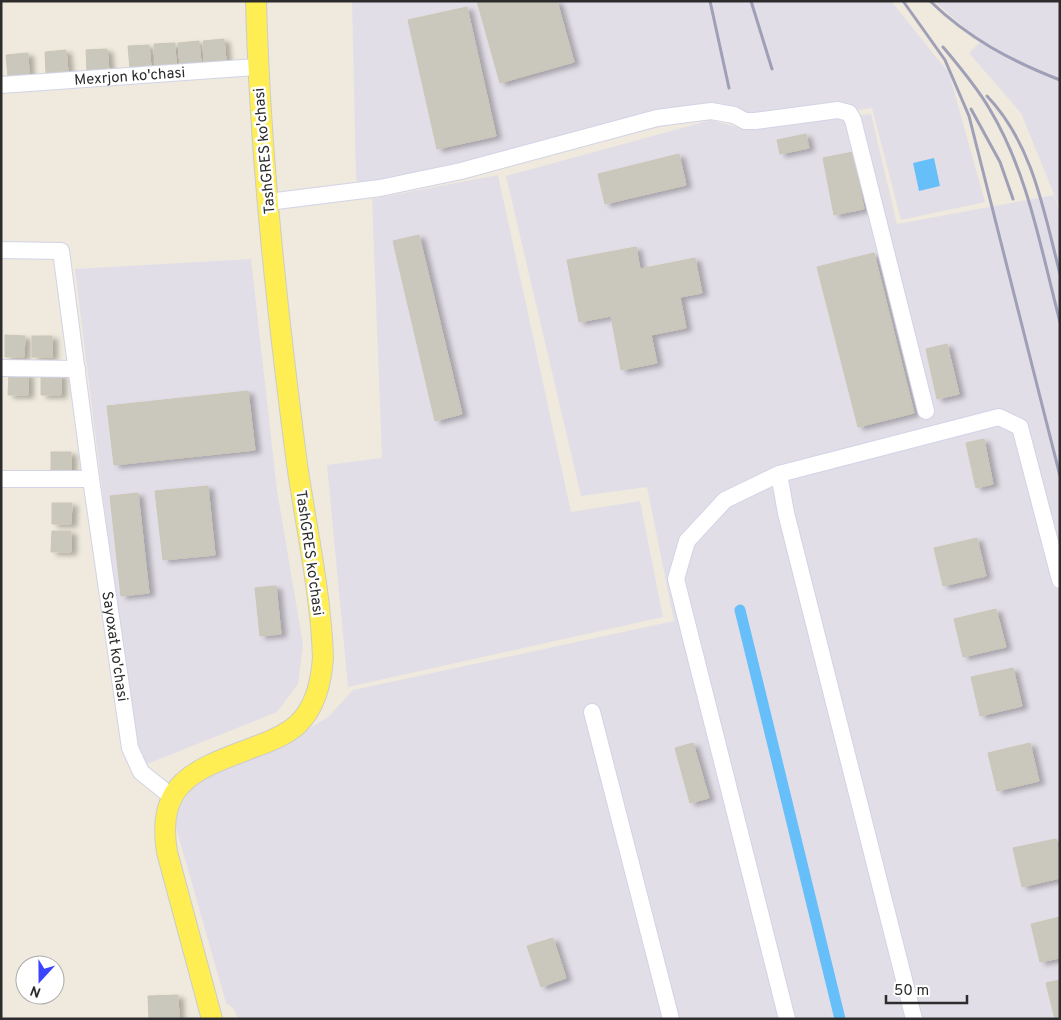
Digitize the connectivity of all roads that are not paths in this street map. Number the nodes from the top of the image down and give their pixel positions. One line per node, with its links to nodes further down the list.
1 (256, 1): 2 (main road, TashGRES ko'chasi)
2 (257, 67): 3 (street, Mexrjon ko'chasi); 4 (main road, TashGRES ko'chasi)
3 (1, 85)
4 (268, 202): 8 (street); 14 (main road, TashGRES ko'chasi)
5 (1, 250): 7 (street, Sayoxat ko'chasi)
6 (1, 368): 7 (street)
7 (77, 369): 11 (street, Sayoxat ko'chasi)
8 (926, 411)
9 (779, 474): 12 (street); 17 (street); 18 (street)
10 (1, 479): 11 (street)
11 (90, 479): 14 (street, Sayoxat ko'chasi)
12 (1060, 580)
13 (592, 712): 16 (street)
14 (172, 797): 15 (main road, TashGRES ko'chasi)
15 (212, 1019)
16 (671, 1019)
17 (787, 1019)
18 (914, 1019)

